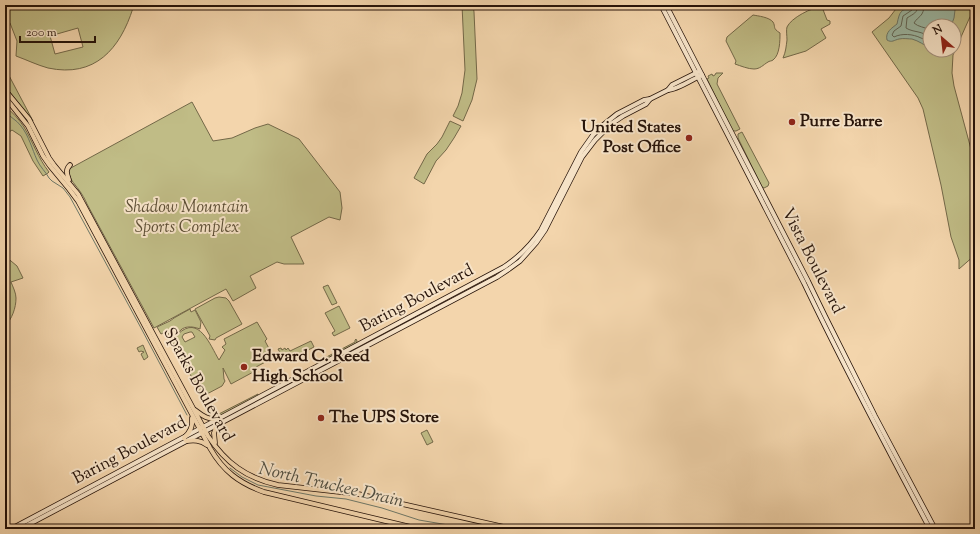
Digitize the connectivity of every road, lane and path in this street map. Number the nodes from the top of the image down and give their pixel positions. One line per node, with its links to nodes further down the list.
1 (663, 5): 2 (main road, Vista Boulevard); 2 (main road, Vista Boulevard)
2 (699, 74): 11 (main road, Baring Boulevard); 24 (main road, Vista Boulevard); 25 (main road, Vista Boulevard)
3 (5, 92): 6 (main road, Sparks Boulevard)
4 (5, 97): 7 (main road, Sparks Boulevard)
5 (70, 165): 6 (main road)
6 (71, 184): 8 (main road, Sparks Boulevard)
7 (106, 253): 8 (main road); 9 (main road, Sparks Boulevard)
8 (115, 261): 10 (main road, Sparks Boulevard)
9 (143, 323): 10 (main road); 13 (main road, Sparks Boulevard)
10 (150, 326): 12 (main road, Sparks Boulevard)
11 (363, 345): 14 (main road, Baring Boulevard); 15 (main road, Baring Boulevard)
12 (194, 408): 14 (main road); 16 (main road, Sparks Boulevard)
13 (191, 413): 16 (main road, Sparks Boulevard); 17 (main road)
14 (218, 419): 16 (main road, Baring Boulevard)
15 (217, 425): 16 (main road, Baring Boulevard); 18 (main road)
16 (203, 430): 17 (main road, Baring Boulevard); 18 (main road, Sparks Boulevard); 19 (main road, Sparks Boulevard)
17 (185, 440): 19 (main road); 20 (main road, Baring Boulevard); 21 (main road, Baring Boulevard)
18 (216, 447): 23 (main road, Sparks Boulevard)
19 (210, 448): 22 (main road, Sparks Boulevard)
20 (11, 529)
21 (20, 529)
22 (420, 529)
23 (513, 529)
24 (930, 529)
25 (935, 529)

